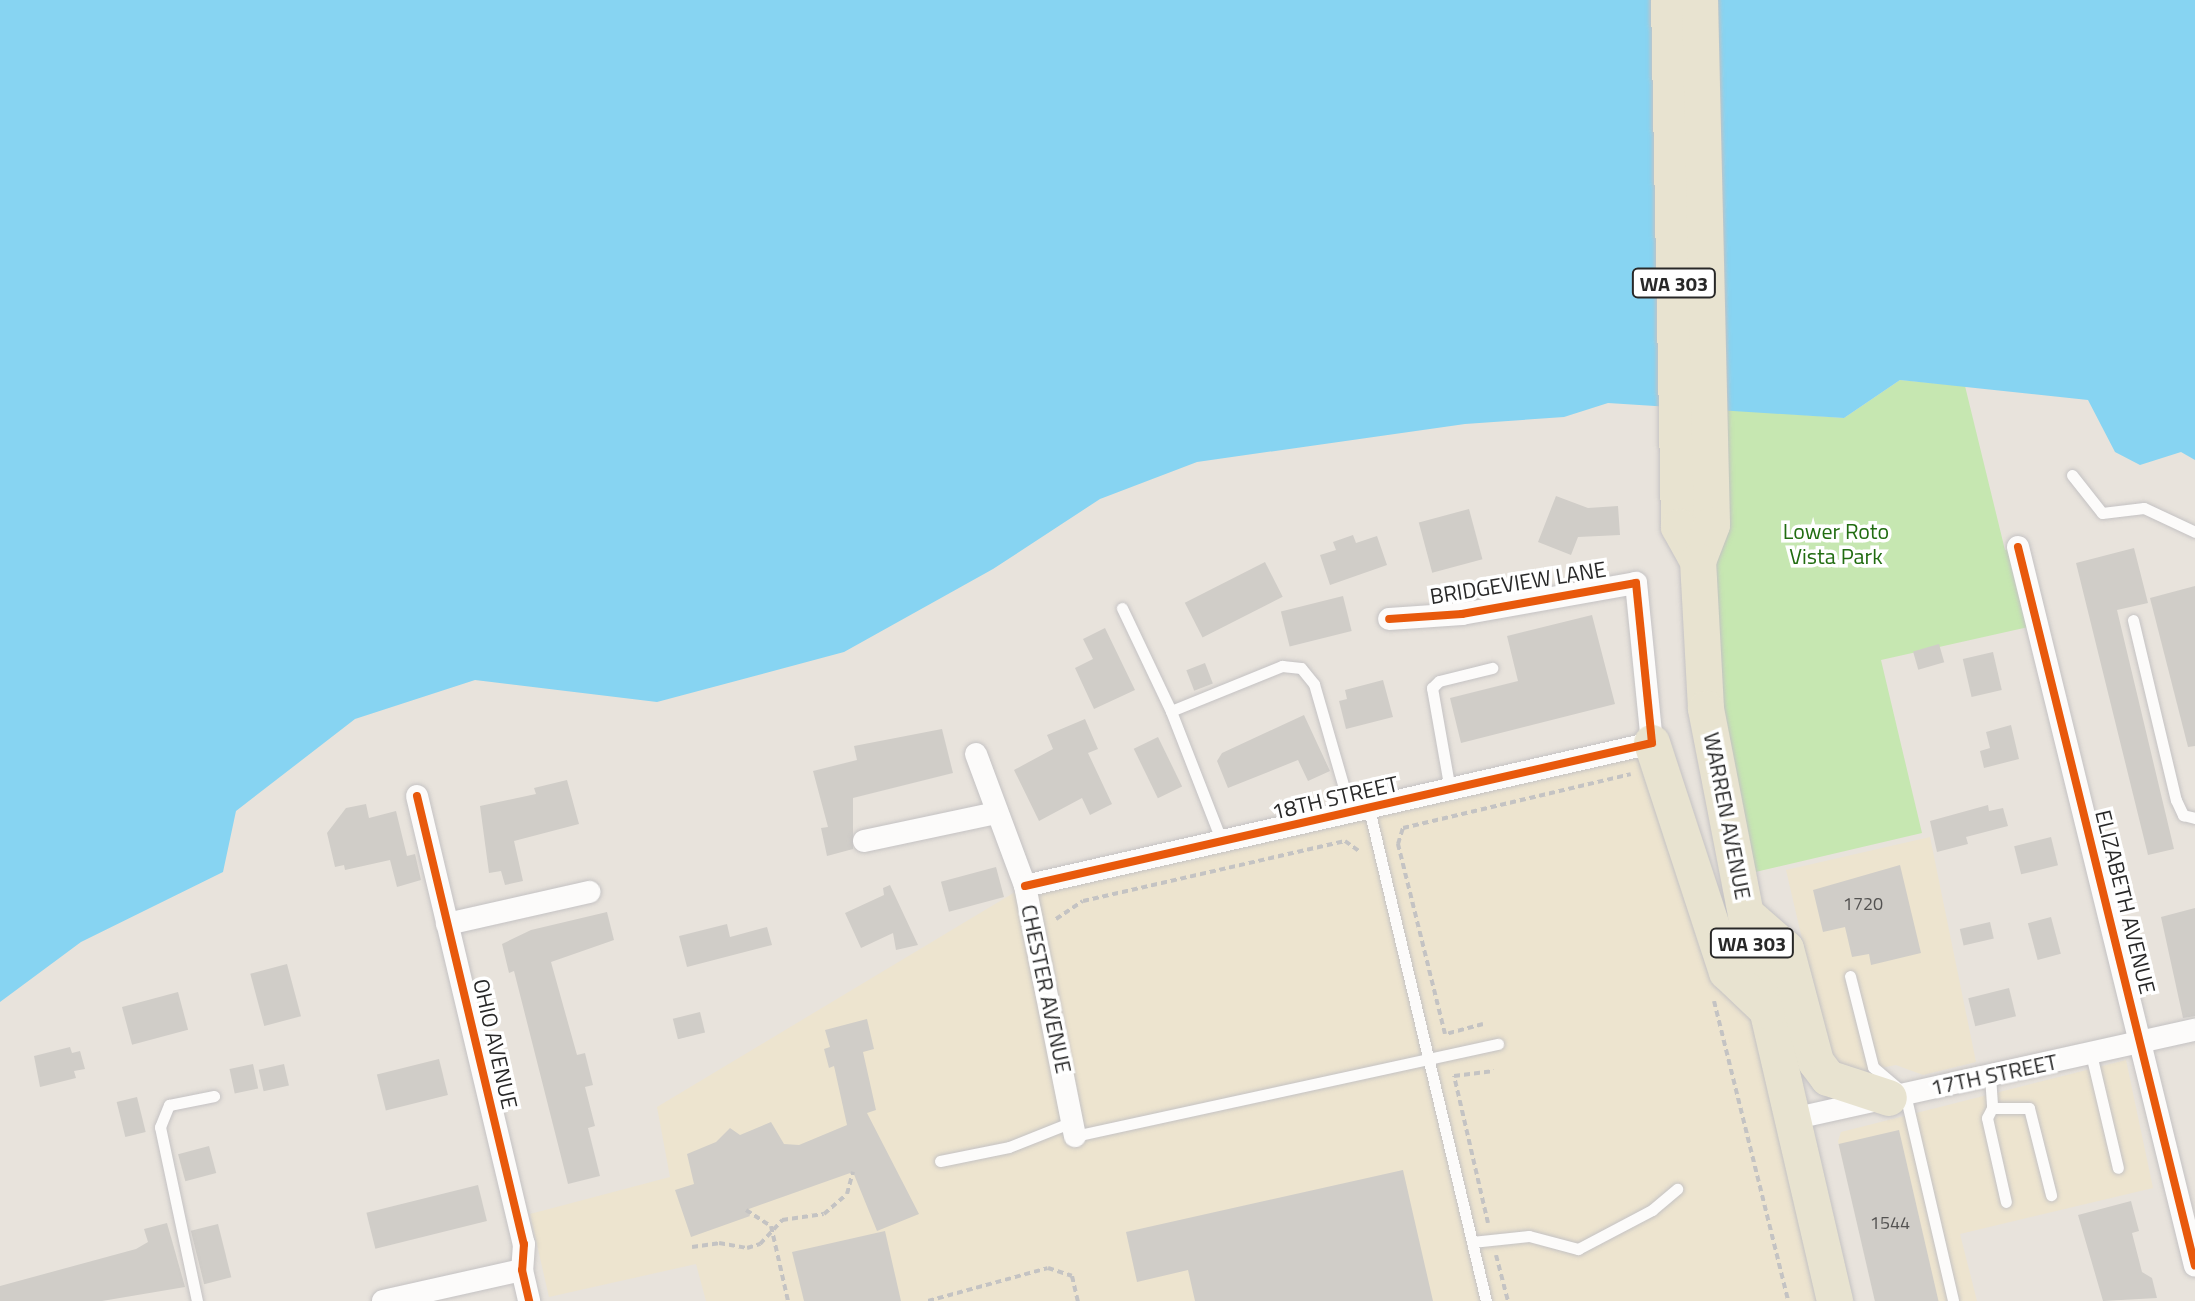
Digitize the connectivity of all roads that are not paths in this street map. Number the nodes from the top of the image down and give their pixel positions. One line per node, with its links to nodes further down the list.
1 (1669, 0): 6 (main road, WA 303)
2 (1700, 0): 6 (main road, WA 303)
3 (2072, 475): 4 (lane)
4 (2195, 532)
5 (2018, 547): 28 (street, ELIZABETH AVENUE)
6 (1698, 561): 23 (main road, WARREN AVENUE / WA 303)
7 (1122, 608): 11 (lane)
8 (1389, 619): 13 (street, BRIDGEVIEW LANE)
9 (2133, 620): 18 (lane)
10 (1492, 668): 14 (lane)
11 (1171, 711): 16 (lane); 20 (lane)
12 (976, 754): 17 (street, CHESTER AVENUE)
13 (1646, 758): 14 (street, 18TH STREET); 26 (main road)
14 (1450, 790): 16 (street, 18TH STREET)
15 (417, 796): 24 (street, OHIO AVENUE)
16 (1360, 811): 20 (street, 18TH STREET); 31 (lane)
17 (996, 813): 19 (street); 21 (street, CHESTER AVENUE)
18 (2195, 818)
19 (864, 841)
20 (1222, 842): 21 (street, 18TH STREET)
21 (1025, 886): 37 (street, CHESTER AVENUE)
22 (589, 892): 24 (street)
23 (1746, 914): 26 (main road, WARREN AVENUE / WA 303); 34 (main road)
24 (447, 924): 46 (street, OHIO AVENUE)
25 (1850, 976): 34 (lane)
26 (1768, 1011): 36 (main road, WARREN AVENUE / WA 303)
27 (2195, 1030): 28 (street, 17TH STREET)
28 (2142, 1043): 30 (street, 17TH STREET); 45 (street, ELIZABETH AVENUE)
29 (1498, 1044): 31 (lane)
30 (2091, 1054): 32 (street, 17TH STREET); 39 (lane)
31 (1429, 1061): 37 (lane); 44 (lane)
32 (1990, 1076): 34 (street, 17TH STREET); 35 (lane)
33 (214, 1096): 47 (lane)
34 (1897, 1096): 36 (street, 17TH STREET); 53 (lane)
35 (1992, 1108): 41 (lane); 42 (lane)
36 (1792, 1119): 43 (main road, WARREN AVENUE / WA 303)
37 (1074, 1129): 38 (lane)
38 (940, 1161)
39 (2118, 1168)
40 (1677, 1189): 44 (lane)
41 (2051, 1195)
42 (2006, 1202)
43 (1815, 1219): 51 (main road); 52 (main road, WARREN AVENUE / WA 303)
44 (1472, 1242): 50 (lane)
45 (2195, 1266)
46 (522, 1270): 48 (street); 49 (street, OHIO AVENUE)
47 (197, 1301)
48 (387, 1301)
49 (529, 1301)
50 (1486, 1301)
51 (1810, 1301)
52 (1835, 1301)
53 (1953, 1301)

